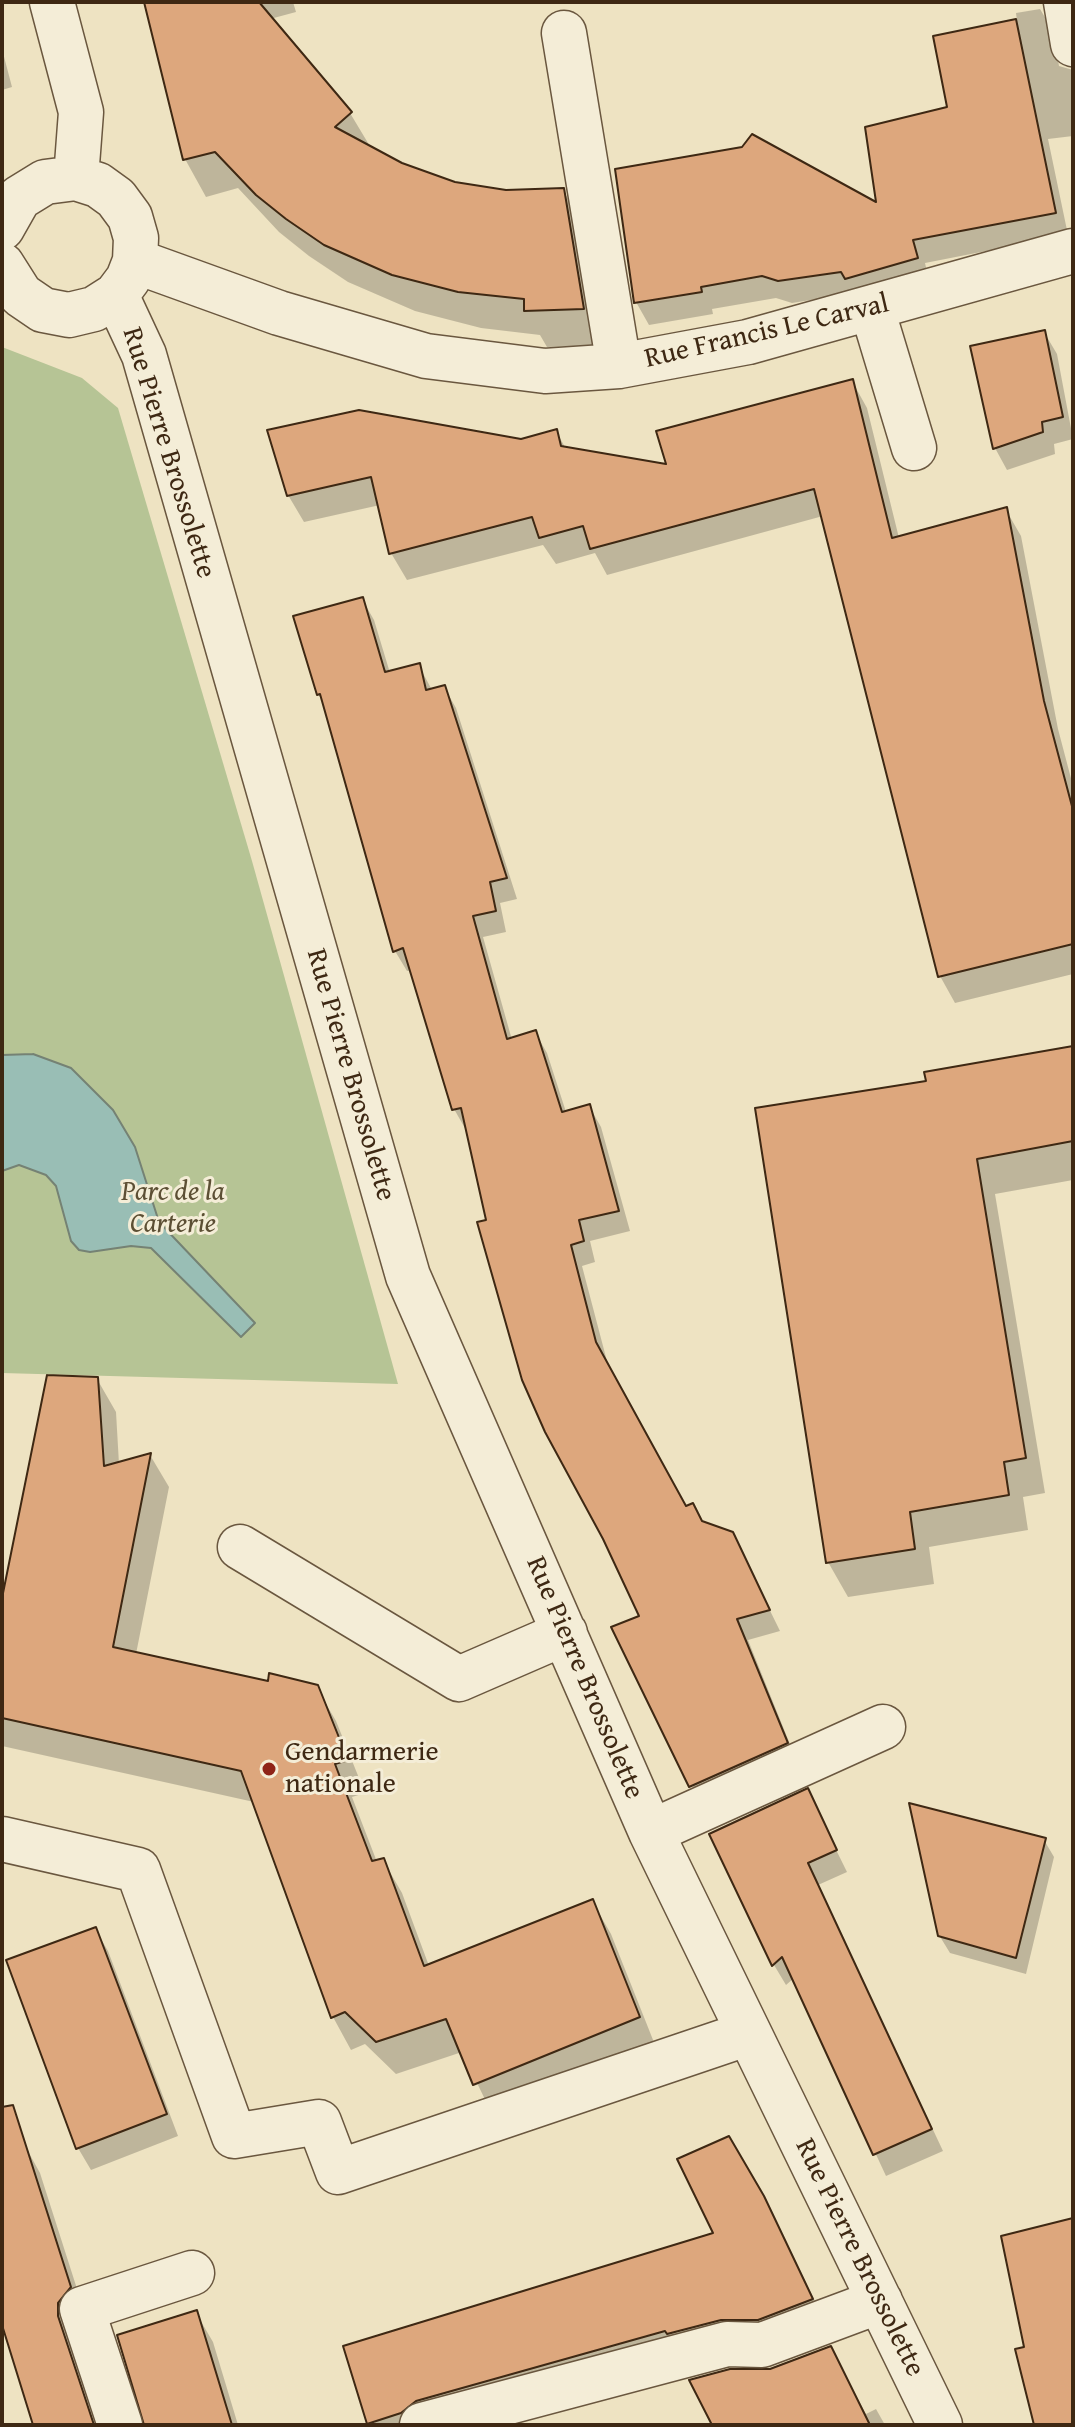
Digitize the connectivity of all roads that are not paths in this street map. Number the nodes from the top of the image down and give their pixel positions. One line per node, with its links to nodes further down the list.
1 (52, 2): 5 (street)
2 (1066, 2): 4 (street)
3 (564, 33): 11 (street)
4 (1073, 44)
5 (76, 178): 6 (street); 9 (street, Rue Pierre Brossolette)
6 (2, 225)
7 (1073, 251): 10 (street, Rue Francis Le Carval)
8 (2, 265): 9 (street)
9 (125, 278): 11 (street, Rue Francis Le Carval); 14 (street, Rue Pierre Brossolette)
10 (872, 309): 11 (street, Rue Francis Le Carval); 12 (street)
11 (619, 366)
12 (914, 448)
13 (240, 1547): 14 (street)
14 (565, 1633): 16 (street, Rue Pierre Brossolette)
15 (883, 1727): 16 (street, Rue Pierre Brossolette)
16 (651, 1832): 18 (street, Rue Pierre Brossolette)
17 (2, 1839): 18 (street)
18 (749, 2033): 20 (street, Rue Pierre Brossolette)
19 (192, 2273): 21 (street)
20 (880, 2301): 22 (street); 23 (street, Rue Pierre Brossolette)
21 (120, 2425)
22 (422, 2425)
23 (940, 2425)

